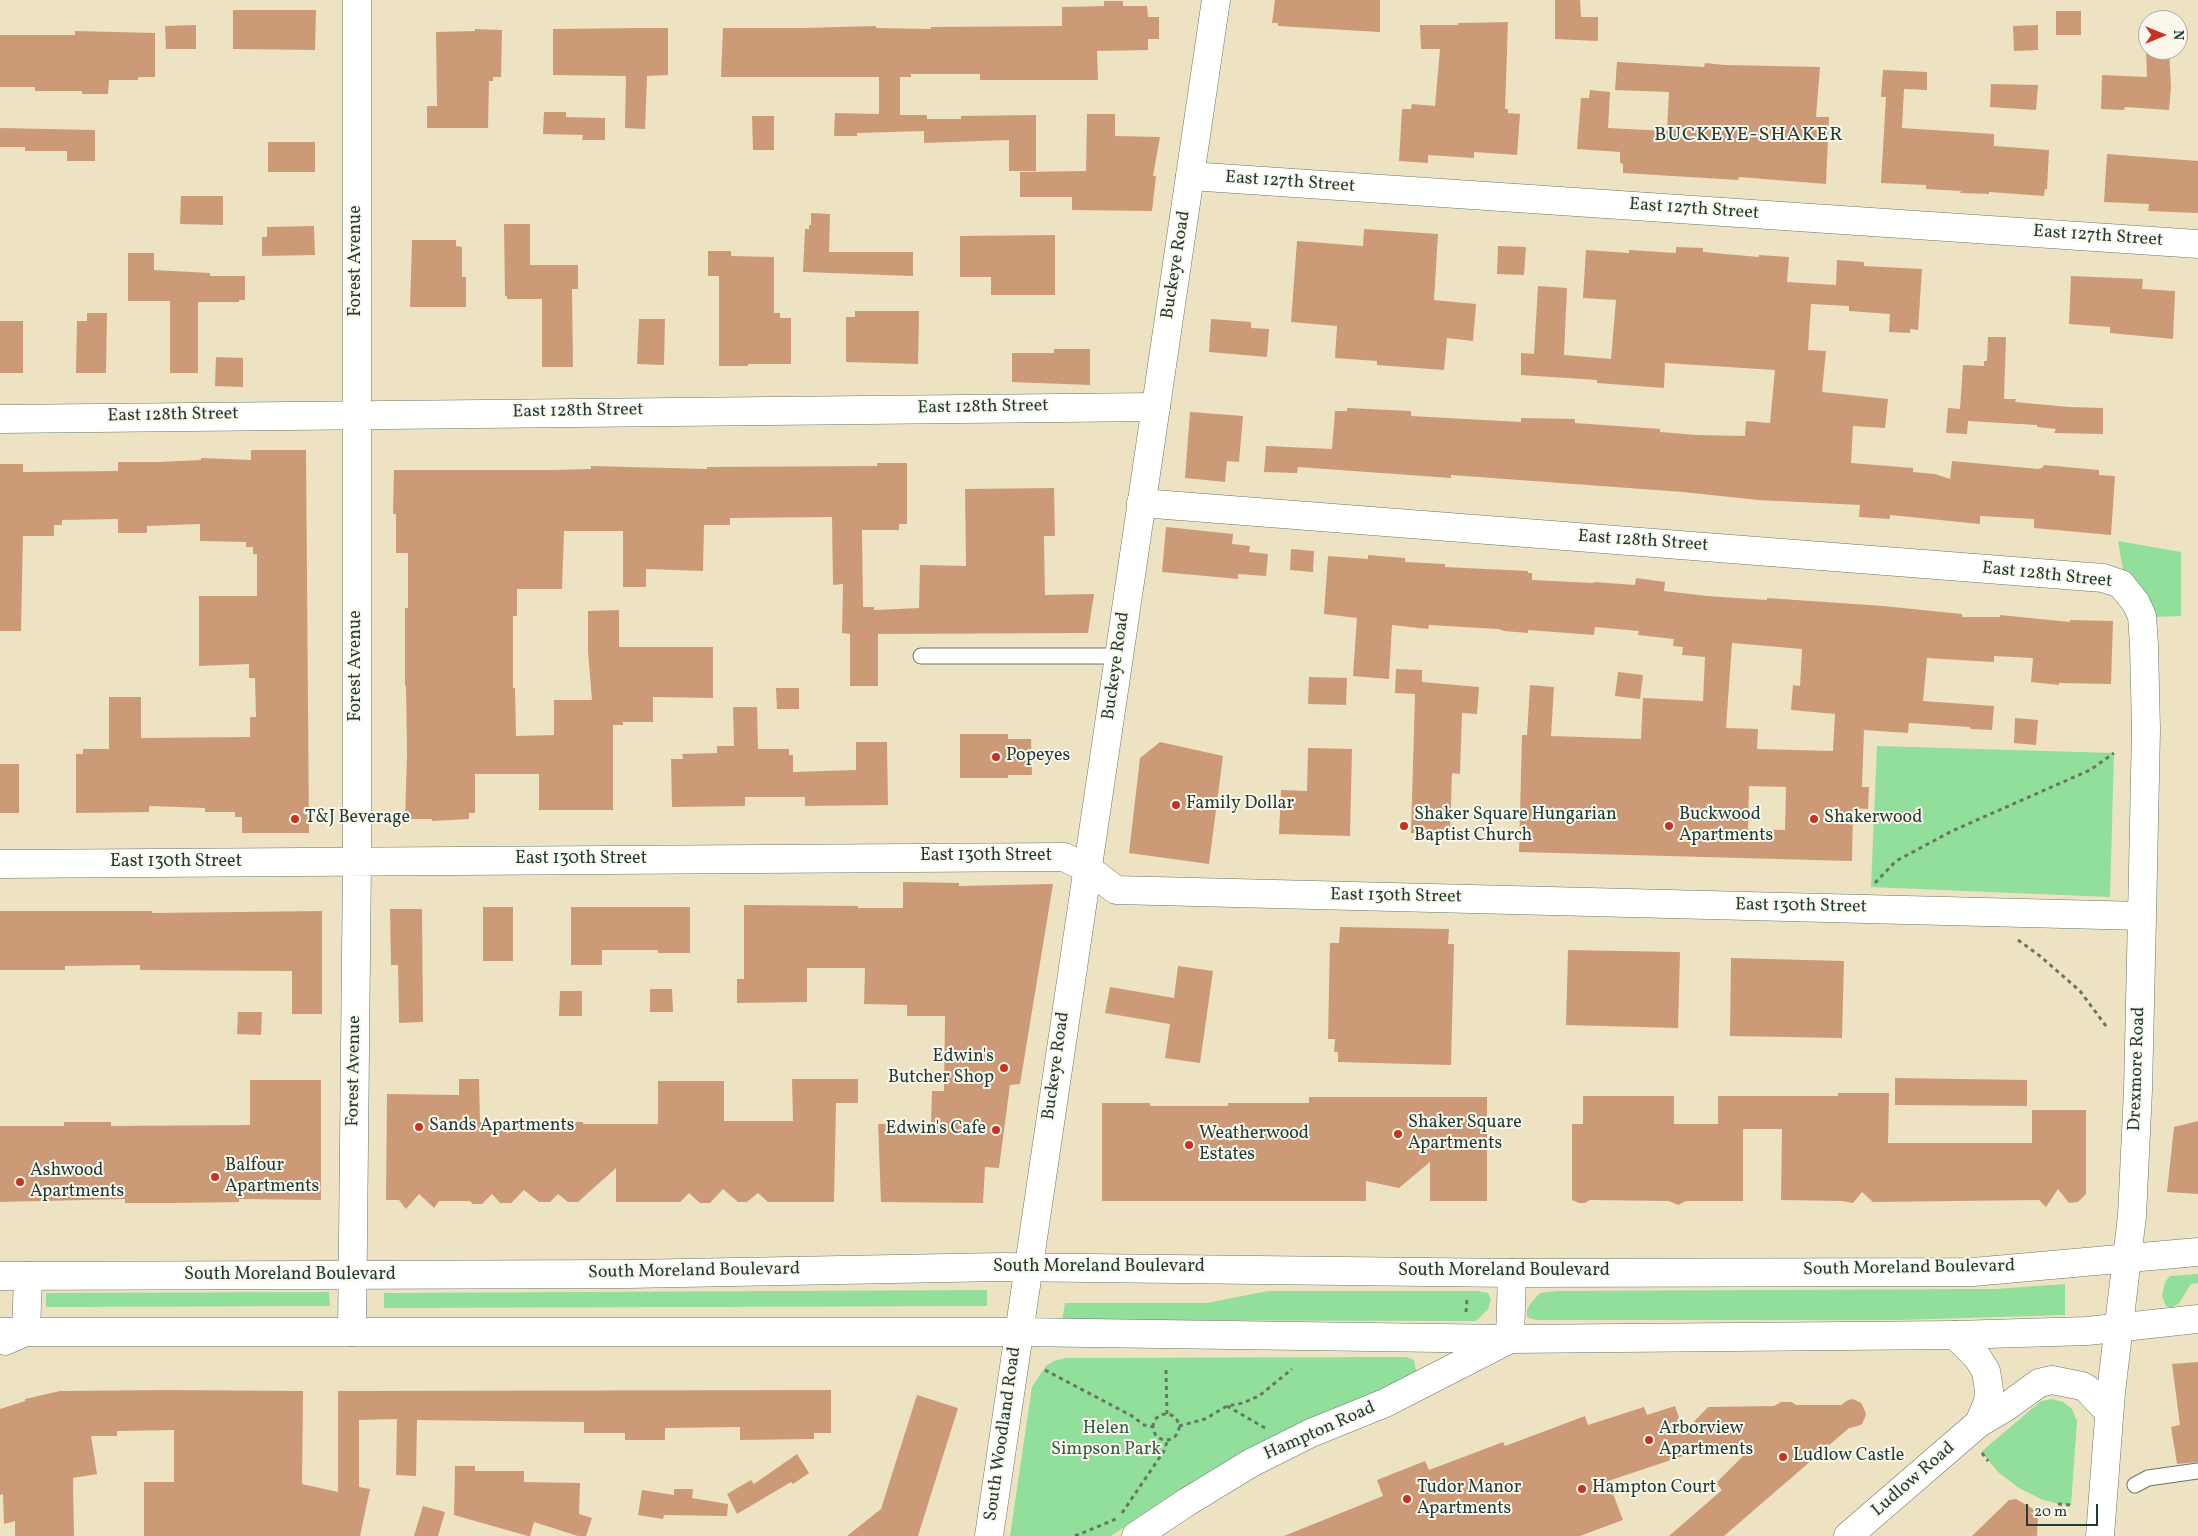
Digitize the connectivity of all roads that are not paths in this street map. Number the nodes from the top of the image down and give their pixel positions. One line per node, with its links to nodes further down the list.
1 (357, 0): 6 (street, Forest Avenue)
2 (1216, 0): 3 (street, Buckeye Road)
3 (1190, 176): 4 (street, East 127th Street); 5 (street, Buckeye Road)
4 (2198, 244)
5 (1156, 407): 6 (street, East 128th Street); 8 (street, Buckeye Road)
6 (357, 414): 7 (street, East 128th Street); 12 (street, Forest Avenue)
7 (0, 419)
8 (1141, 503): 9 (street, East 128th Street); 11 (street, Buckeye Road)
9 (2136, 603): 15 (street, Drexmore Road)
10 (921, 656): 11 (lane)
11 (1118, 656): 14 (street, Buckeye Road)
12 (357, 862): 13 (street, East 130th Street); 14 (street, East 130th Street); 22 (street, Forest Avenue)
13 (0, 864)
14 (1087, 868): 15 (street, East 130th Street); 18 (street, Buckeye Road)
15 (2142, 916): 17 (street, Drexmore Road)
16 (2198, 1252): 17 (street, South Moreland Boulevard)
17 (2128, 1257): 19 (street, South Moreland Boulevard); 24 (street, Drexmore Road)
18 (1028, 1267): 19 (street, South Moreland Boulevard); 22 (street, South Moreland Boulevard); 27 (street, Buckeye Road)
19 (1512, 1273): 29 (street)
20 (0, 1276): 21 (street, South Moreland Boulevard)
21 (28, 1276): 22 (street, South Moreland Boulevard); 25 (street)
22 (352, 1276): 26 (street, Forest Avenue)
23 (2198, 1319): 24 (street)
24 (2118, 1328): 28 (street); 31 (street, Drexmore Road)
25 (13, 1332): 26 (street); 30 (street)
26 (352, 1332): 27 (street)
27 (1018, 1332): 29 (street); 35 (street, South Woodland Road)
28 (1955, 1335): 29 (street); 32 (street, Ludlow Road)
29 (1510, 1339): 36 (street, Hampton Road)
30 (0, 1343)
31 (2109, 1412): 32 (street, Ludlow Road); 38 (street, Drexmore Road)
32 (1979, 1423): 37 (street, Ludlow Road)
33 (2198, 1471): 34 (lane)
34 (2135, 1485)
35 (989, 1536)
36 (1136, 1536)
37 (1848, 1536)
38 (2100, 1536)

